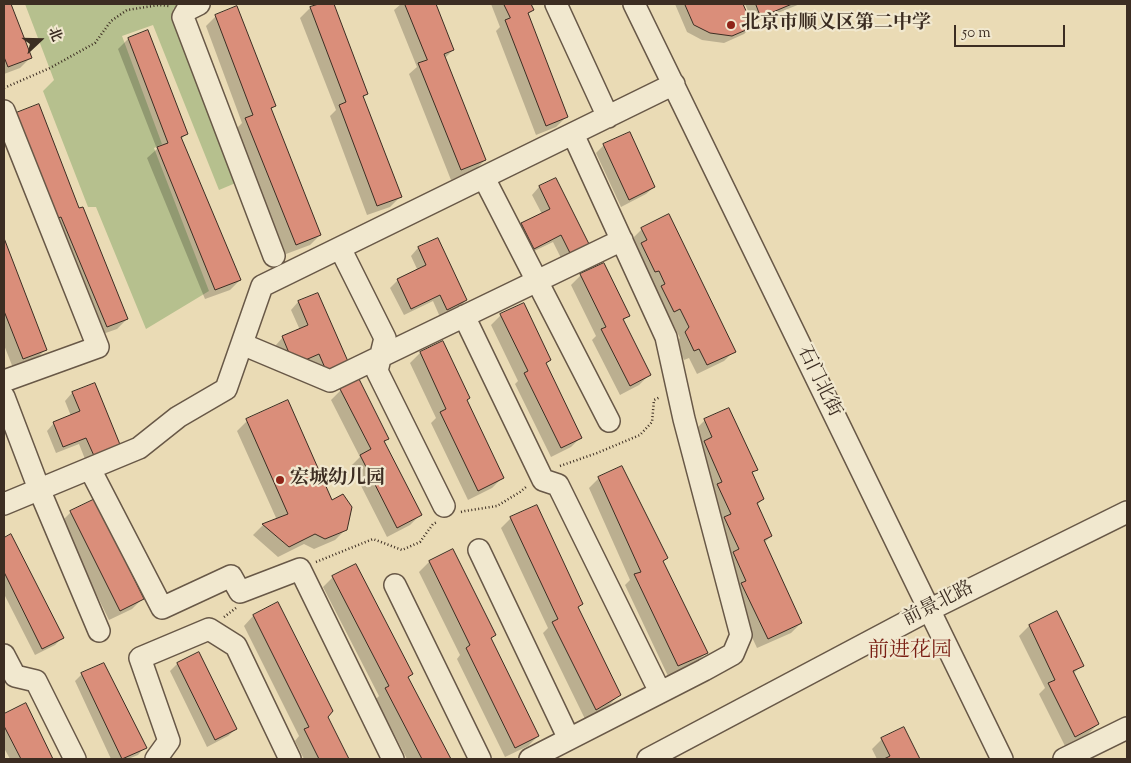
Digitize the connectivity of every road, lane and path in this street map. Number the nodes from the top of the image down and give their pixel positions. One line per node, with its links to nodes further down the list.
1 (556, 4): 7 (street)
2 (634, 4): 4 (street, 石门北街)
3 (193, 7): 5 (path); 12 (street)
4 (674, 84): 7 (street); 27 (street, 石门北街)
5 (4, 88)
6 (4, 111): 17 (street)
7 (608, 117): 8 (street)
8 (573, 134): 9 (street); 10 (street)
9 (484, 178): 11 (street); 13 (street)
10 (622, 240): 13 (street); 30 (street)
11 (340, 248): 15 (street); 16 (street)
12 (274, 256)
13 (537, 281): 14 (street); 19 (street)
14 (464, 316): 16 (street); 30 (street)
15 (242, 344): 16 (street); 20 (street)
16 (380, 357): 23 (street)
17 (4, 381)
18 (4, 397): 21 (street)
19 (609, 421)
20 (90, 469): 21 (street); 36 (street)
21 (39, 489): 22 (street); 28 (street)
22 (4, 504)
23 (444, 506)
24 (1127, 512): 27 (street, 前景北路)
25 (480, 550): 32 (street)
26 (395, 585): 37 (street)
27 (929, 610): 39 (street, 前景北路); 40 (street, 石门北街)
28 (99, 631)
29 (4, 655): 33 (street)
30 (660, 692): 32 (street)
31 (1127, 728): 41 (street)
32 (569, 739): 38 (street)
33 (75, 759)
34 (156, 759): 35 (street)
35 (290, 759)
36 (393, 759)
37 (480, 759)
38 (530, 759)
39 (648, 759)
40 (1002, 759)
41 (1064, 759)

